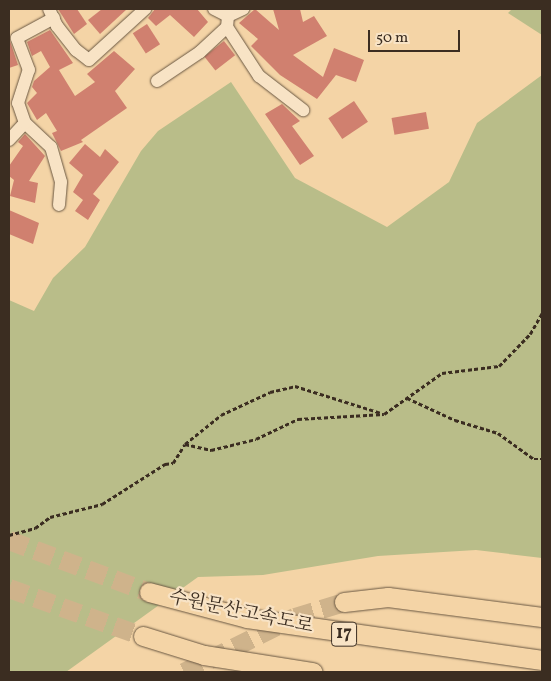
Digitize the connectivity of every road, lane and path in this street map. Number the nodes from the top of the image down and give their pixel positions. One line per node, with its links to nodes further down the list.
1 (145, 9): 4 (street)
2 (214, 9): 5 (street)
3 (243, 9): 5 (street)
4 (52, 13): 8 (street)
5 (227, 22): 6 (street); 7 (street)
6 (157, 81)
7 (303, 110)
8 (26, 123): 9 (street); 10 (street)
9 (9, 140)
10 (59, 205)
11 (542, 313): 12 (path)
12 (407, 398): 13 (path); 15 (path)
13 (384, 414): 14 (path); 14 (path)
14 (185, 444): 16 (path)
15 (542, 459)
16 (9, 535)
17 (148, 592): 21 (highway, 수원문산고속도로 / 17)
18 (344, 602): 19 (highway, 17)
19 (542, 617)
20 (143, 636): 22 (highway)
21 (542, 660)
22 (314, 672)

